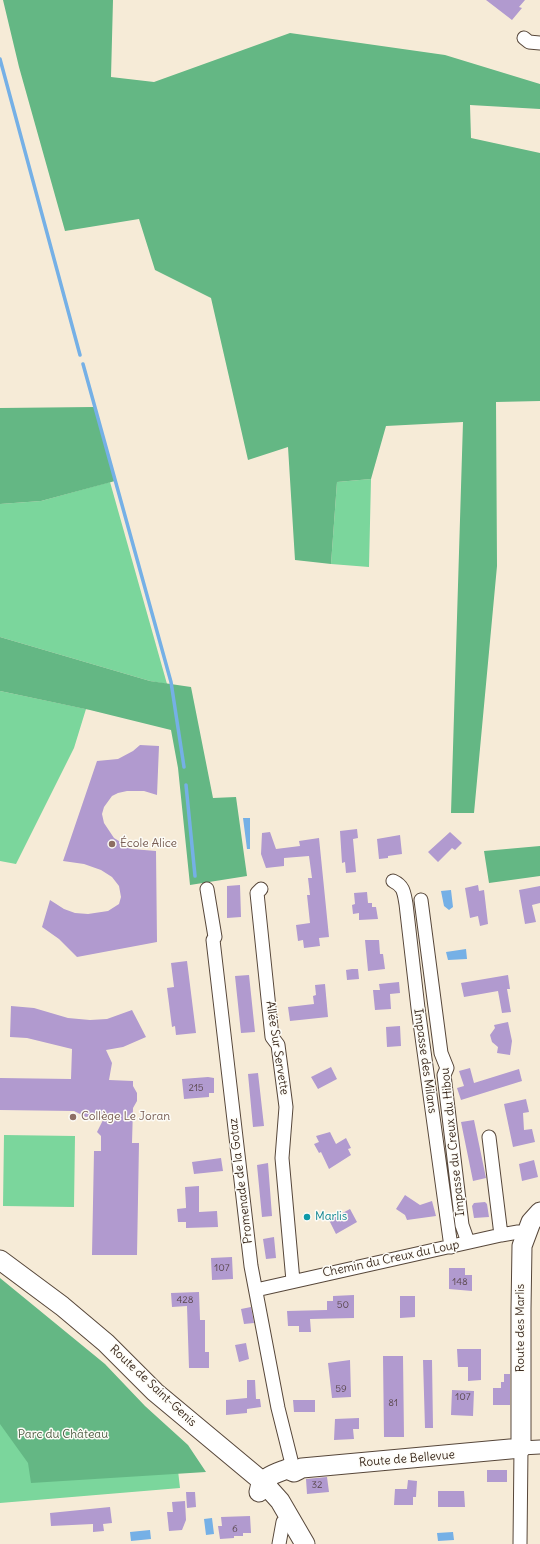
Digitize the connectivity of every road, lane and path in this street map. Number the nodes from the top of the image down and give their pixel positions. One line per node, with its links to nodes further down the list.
1 (524, 38): 2 (street)
2 (540, 43)
3 (393, 881): 12 (street, Impasse des Milans)
4 (207, 889): 16 (street, Promenade de la Gotaz)
5 (261, 889): 15 (street, Allée Sur Servette)
6 (421, 900): 11 (street, Impasse du Creux du Hibou)
7 (489, 1137): 10 (street)
8 (540, 1212): 9 (main road, Route des Marlis)
9 (526, 1233): 10 (street, Chemin du Creux du Loup); 18 (main road, Route des Marlis)
10 (501, 1235): 11 (street, Chemin du Creux du Loup)
11 (468, 1242): 12 (street, Chemin du Creux du Loup)
12 (451, 1247): 15 (street, Chemin du Creux du Loup)
13 (0, 1260): 20 (main road, Route de Saint-Genis)
14 (0, 1270): 20 (main road, Route de Saint-Genis)
15 (293, 1281): 16 (street, Chemin du Creux du Loup)
16 (256, 1290): 19 (street, Promenade de la Gotaz)
17 (540, 1447): 18 (street)
18 (521, 1448): 19 (main road, Route de Bellevue); 25 (street)
19 (294, 1472): 20 (main road, Route de Bellevue)
20 (264, 1491): 21 (main road, Route de Saint-Genis); 24 (main road, Route de Saint-Genis)
21 (283, 1522): 22 (street); 23 (main road, Route de Saint-Genis)
22 (279, 1544)
23 (297, 1544)
24 (306, 1544)
25 (520, 1544)

